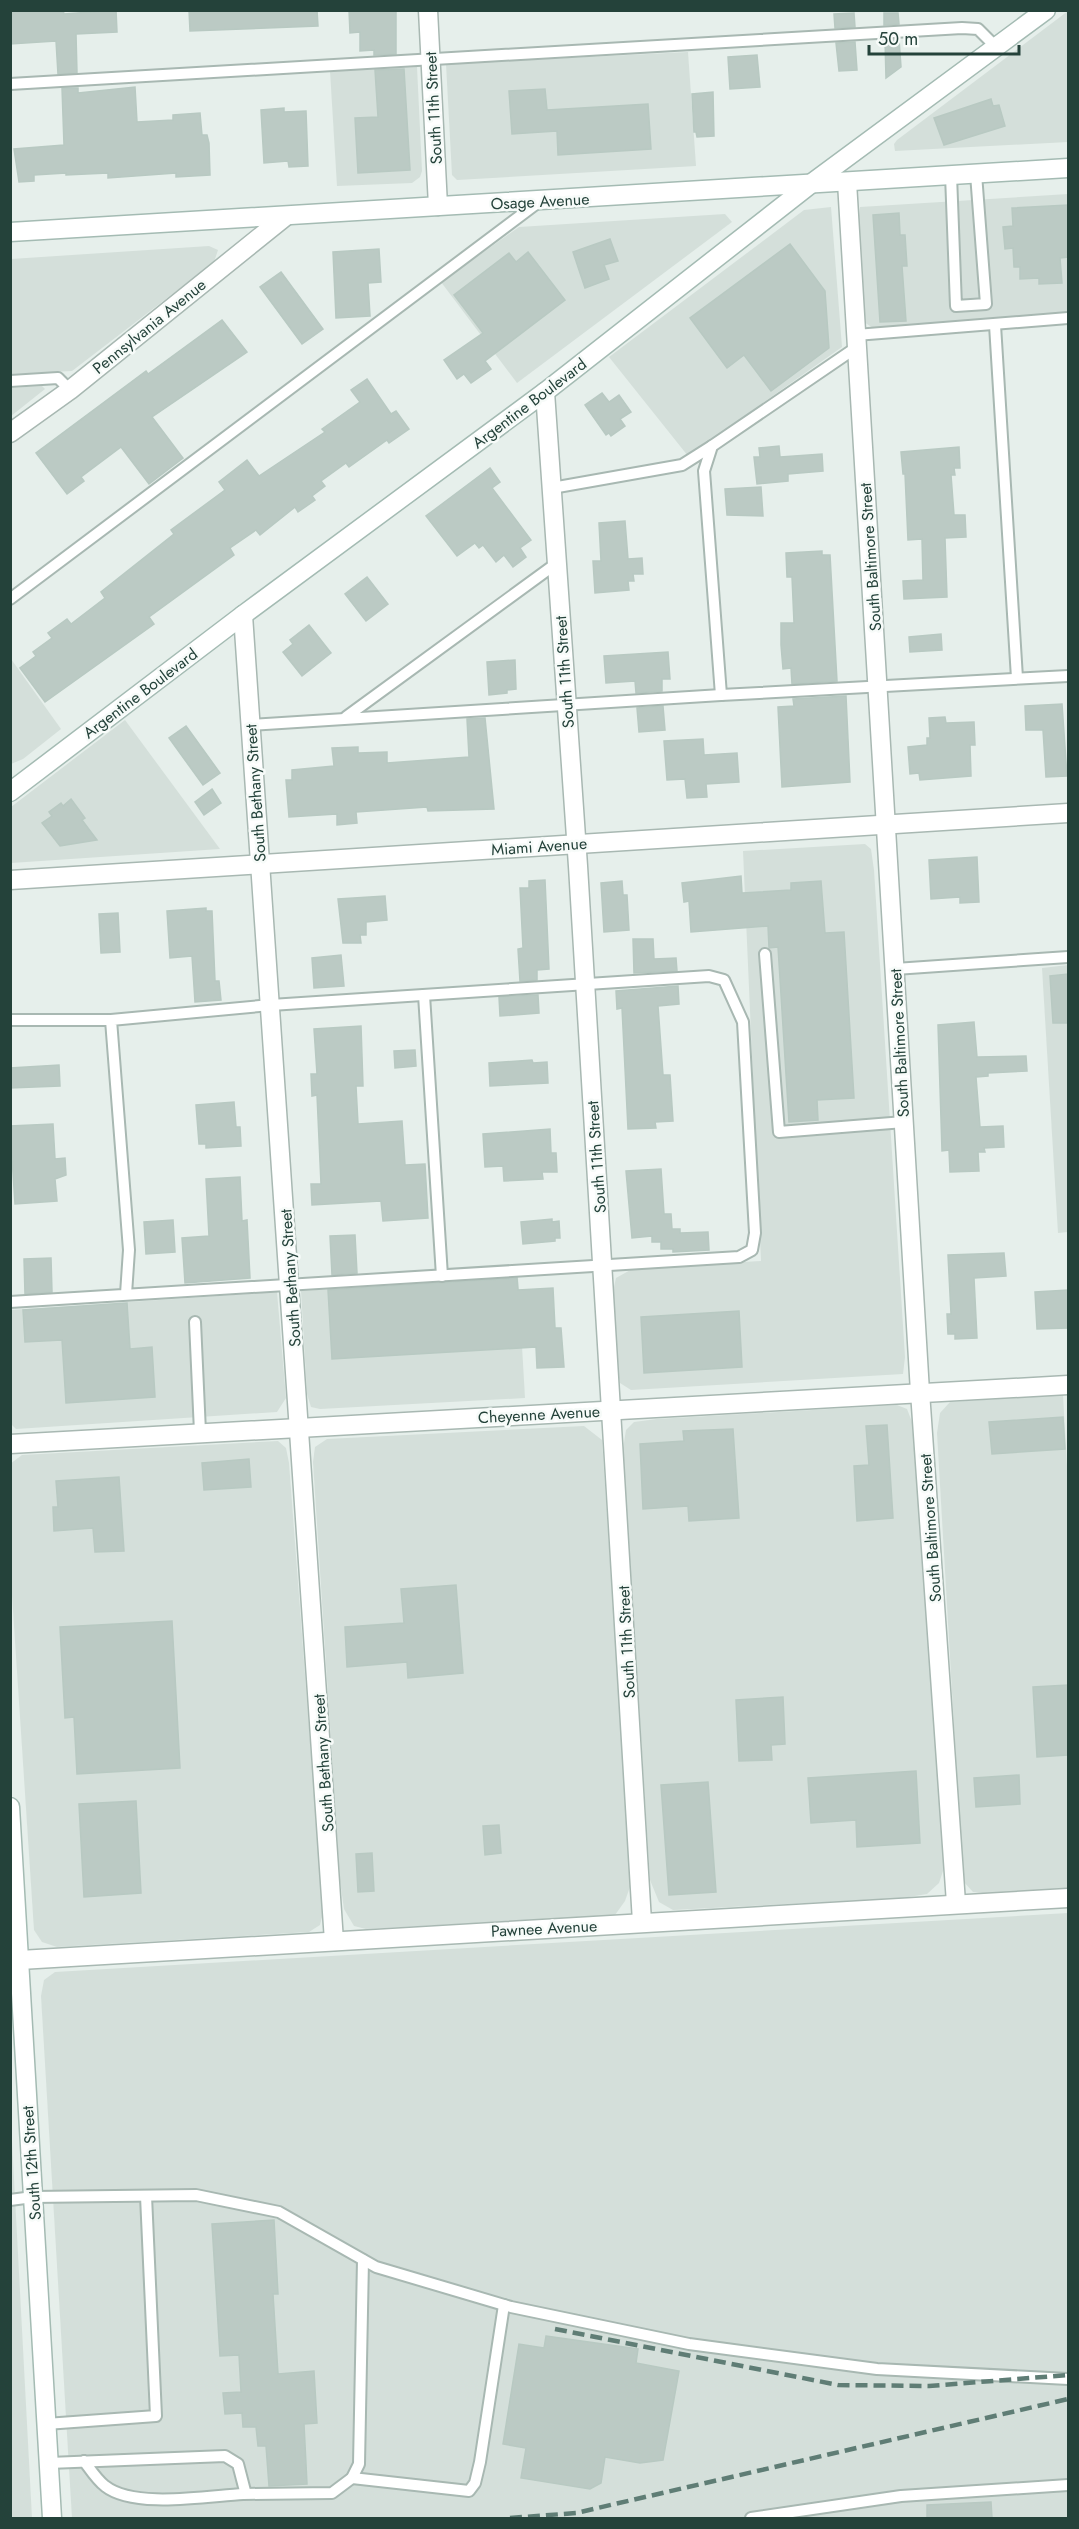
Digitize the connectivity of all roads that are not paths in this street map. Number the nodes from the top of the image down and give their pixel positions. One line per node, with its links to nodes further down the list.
1 (428, 10): 4 (street, South 11th Street)
2 (1046, 10): 3 (street, Argentine Boulevard)
3 (997, 48): 4 (lane); 10 (street, Argentine Boulevard)
4 (431, 61): 5 (lane); 12 (street, South 11th Street)
5 (10, 84)
6 (1068, 168): 7 (street, Osage Avenue)
7 (976, 174): 8 (street, Osage Avenue); 8 (lane)
8 (951, 176): 9 (street, Osage Avenue)
9 (847, 182): 10 (street, Osage Avenue); 17 (street, South Baltimore Street)
10 (812, 183): 11 (street, Osage Avenue); 20 (street, Argentine Boulevard)
11 (540, 201): 12 (street, Osage Avenue); 27 (lane)
12 (438, 206): 13 (street, Osage Avenue)
13 (286, 216): 14 (street, Osage Avenue); 19 (street, Pennsylvania Avenue)
14 (10, 232)
15 (1068, 318): 16 (lane)
16 (994, 325): 17 (lane); 30 (lane)
17 (857, 341): 22 (lane); 31 (street, South Baltimore Street)
18 (10, 381): 19 (lane)
19 (70, 390): 21 (street, Pennsylvania Avenue)
20 (545, 392): 25 (street, South 11th Street); 28 (street, Argentine Boulevard)
21 (10, 433)
22 (712, 446): 23 (lane); 24 (lane)
23 (682, 465): 24 (lane); 25 (lane)
24 (704, 471): 32 (lane)
25 (552, 488): 26 (street, South 11th Street)
26 (557, 563): 33 (street, South 11th Street); 34 (lane)
27 (10, 599)
28 (243, 615): 35 (street, South Bethany Street); 36 (street, Argentine Boulevard)
29 (1068, 676): 30 (lane)
30 (1017, 678): 31 (lane)
31 (878, 686): 32 (lane); 38 (street, South Baltimore Street)
32 (721, 695): 33 (lane)
33 (566, 704): 34 (lane); 39 (street, South 11th Street)
34 (346, 717): 35 (lane)
35 (250, 725): 40 (street, South Bethany Street)
36 (10, 792)
37 (1068, 813): 38 (street, Miami Avenue)
38 (886, 825): 39 (street, Miami Avenue); 44 (street, South Baltimore Street)
39 (577, 844): 40 (street, Miami Avenue); 45 (street, South 11th Street)
40 (261, 863): 41 (street, Miami Avenue); 47 (street, South Bethany Street)
41 (10, 880)
42 (765, 954): 50 (lane)
43 (1068, 957): 44 (lane)
44 (895, 969): 50 (street, South Baltimore Street)
45 (585, 985): 46 (lane); 51 (street, South 11th Street); 51 (lane)
46 (424, 995): 47 (lane); 52 (lane)
47 (271, 1005): 49 (lane); 53 (street, South Bethany Street)
48 (10, 1020): 49 (lane)
49 (111, 1020): 54 (lane)
50 (904, 1122): 58 (street, South Baltimore Street)
51 (603, 1267): 52 (lane); 59 (street, South 11th Street)
52 (442, 1276): 53 (lane)
53 (291, 1285): 54 (lane); 60 (street, South Bethany Street)
54 (126, 1294): 55 (lane)
55 (10, 1302)
56 (195, 1322): 61 (lane)
57 (1068, 1385): 58 (street, Cheyenne Avenue)
58 (920, 1392): 59 (street, Cheyenne Avenue); 65 (street, South Baltimore Street)
59 (612, 1410): 60 (street, Cheyenne Avenue); 66 (street, South 11th Street)
60 (300, 1426): 61 (street, Cheyenne Avenue); 67 (street, South Bethany Street)
61 (200, 1432): 62 (street, Cheyenne Avenue)
62 (10, 1444)
63 (10, 1807): 68 (street, South 12th Street)
64 (1068, 1898): 65 (street, Pawnee Avenue)
65 (956, 1903): 66 (street, Pawnee Avenue)
66 (642, 1922): 67 (street, Pawnee Avenue)
67 (334, 1941): 68 (street, Pawnee Avenue)
68 (20, 1960): 69 (street, South 12th Street)
69 (16, 1983): 71 (street, South 12th Street)
70 (146, 2196): 71 (lane); 73 (lane); 76 (lane)
71 (33, 2197): 72 (lane); 76 (street, South 12th Street)
72 (10, 2200)
73 (363, 2260): 74 (lane); 79 (lane)
74 (504, 2305): 75 (lane); 79 (lane)
75 (1068, 2379)
76 (46, 2424): 78 (street, South 12th Street)
77 (84, 2461): 78 (lane); 81 (lane); 81 (lane)
78 (49, 2463): 82 (street, South 12th Street)
79 (352, 2478): 81 (lane)
80 (1068, 2485): 83 (lane)
81 (243, 2494)
82 (52, 2518)
83 (751, 2518)

